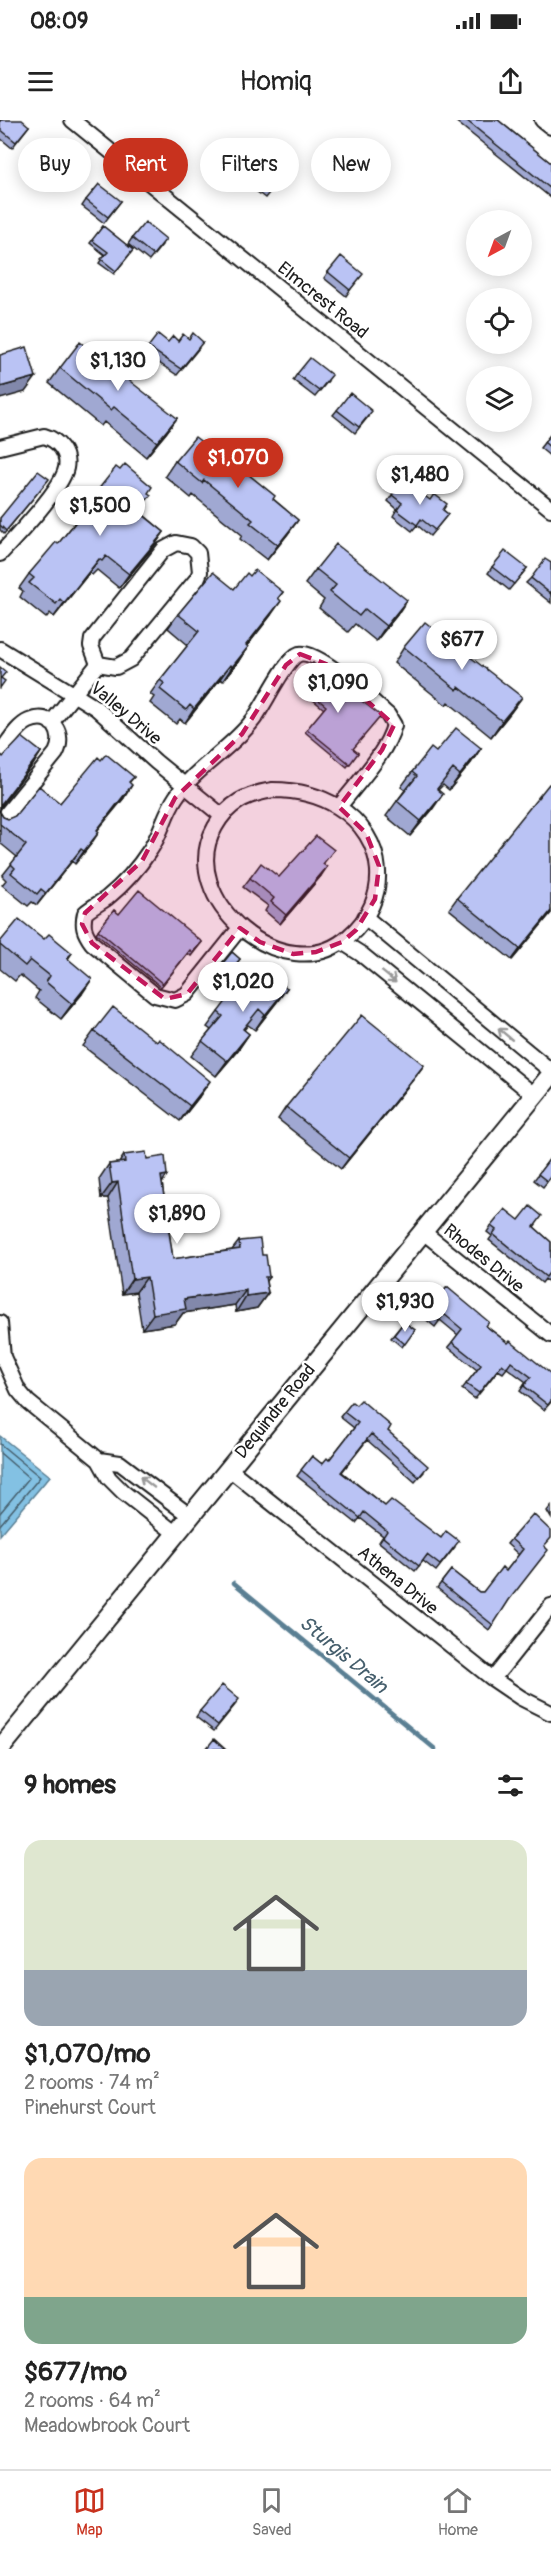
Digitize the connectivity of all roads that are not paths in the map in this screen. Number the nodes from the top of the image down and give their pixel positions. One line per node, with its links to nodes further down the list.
1 (72, 120): 5 (street, Elmcrest Road)
2 (542, 120): 3 (street)
3 (551, 127)
4 (0, 447): 6 (street)
5 (551, 509)
6 (0, 554)
7 (0, 649): 9 (street, Valley Drive)
8 (98, 664): 8 (street); 9 (street)
9 (75, 693): 10 (street); 12 (street, Valley Drive)
10 (51, 723): 11 (street); 15 (street)
11 (0, 753)
12 (185, 787): 13 (street); 14 (street, Valley Drive); 17 (street)
13 (339, 807): 14 (street); 16 (street)
14 (221, 815): 17 (street)
15 (0, 822)
16 (365, 917): 18 (street); 19 (street, one-way to 16)
17 (240, 928): 18 (street)
18 (342, 942): 20 (street, one-way to 20)
19 (551, 1073): 20 (main road, Dequindre Road)
20 (534, 1095): 21 (main road, Dequindre Road)
21 (422, 1231): 23 (street, Rhodes Drive); 25 (main road, Dequindre Road)
22 (0, 1323): 24 (street)
23 (551, 1335)
24 (99, 1460): 26 (street, one-way to 24); 27 (street)
25 (228, 1468): 26 (main road, Dequindre Road); 29 (street, Athena Drive)
26 (190, 1516): 27 (main road, Dequindre Road)
27 (175, 1533): 31 (main road, Dequindre Road)
28 (551, 1606): 29 (street)
29 (493, 1679): 30 (street, Athena Drive)
30 (551, 1713)
31 (0, 1749)

